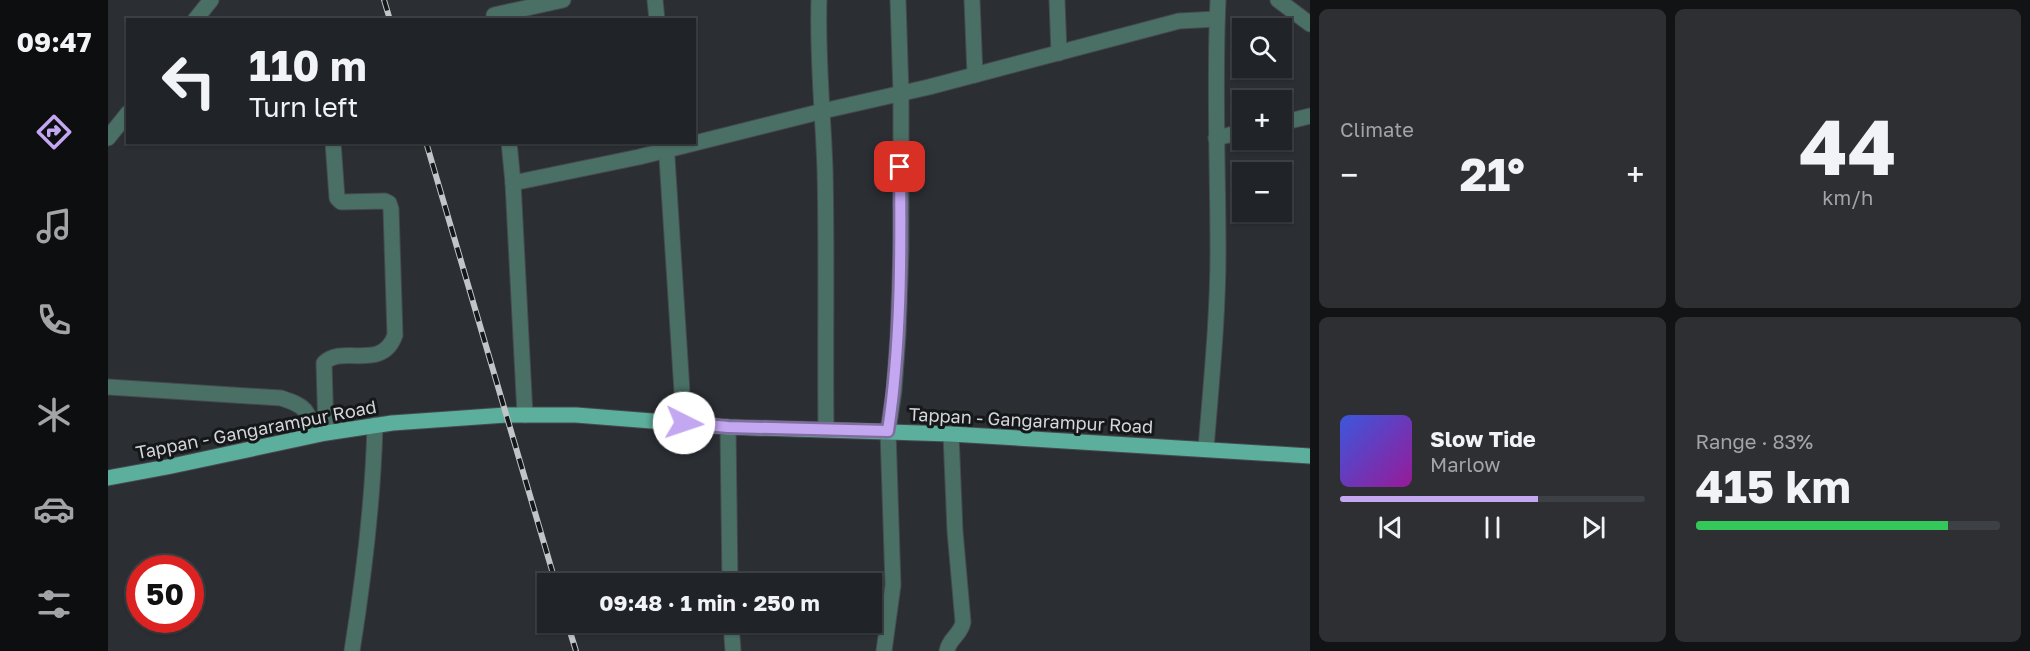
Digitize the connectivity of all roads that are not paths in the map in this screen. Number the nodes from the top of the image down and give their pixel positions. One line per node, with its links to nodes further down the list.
1 (211, 0): 11 (street)
2 (563, 0): 10 (street)
3 (655, 0): 12 (street)
4 (819, 0): 18 (street)
5 (898, 0): 17 (street)
6 (972, 0): 16 (street)
7 (1057, 0): 15 (street)
8 (1218, 0): 13 (street)
9 (1278, 0): 14 (street)
10 (493, 11)
11 (197, 18)
12 (657, 18)
13 (1217, 19): 15 (street); 24 (street)
14 (1310, 24)
15 (1059, 53): 16 (street)
16 (975, 75): 17 (street)
17 (901, 93): 18 (street); 36 (street)
18 (823, 111): 25 (street); 35 (street)
19 (126, 115): 23 (street)
20 (1310, 116): 21 (street)
21 (1292, 120)
22 (1232, 134): 24 (street)
23 (108, 138)
24 (1216, 138): 39 (street)
25 (696, 139)
26 (333, 144): 37 (street)
27 (509, 144): 29 (street)
28 (666, 146): 29 (street); 32 (street)
29 (513, 183): 31 (street)
30 (108, 387): 37 (street)
31 (525, 415): 32 (main road, Tappan - Gangarampur Road); 33 (main road, Tappan - Gangarampur Road)
32 (684, 423): 34 (main road, Tappan - Gangarampur Road)
33 (375, 425): 37 (main road, Tappan - Gangarampur Road); 44 (street)
34 (728, 427): 35 (main road, Tappan - Gangarampur Road); 42 (street)
35 (826, 429): 36 (main road, Tappan - Gangarampur Road)
36 (888, 431): 38 (main road, Tappan - Gangarampur Road); 46 (street)
37 (320, 434): 41 (main road, Tappan - Gangarampur Road)
38 (951, 434): 39 (main road, Tappan - Gangarampur Road); 47 (street)
39 (1206, 449): 40 (main road, Tappan - Gangarampur Road)
40 (1310, 456)
41 (108, 478)
42 (730, 573)
43 (732, 633): 45 (street)
44 (352, 651)
45 (733, 651)
46 (884, 651)
47 (947, 651)

